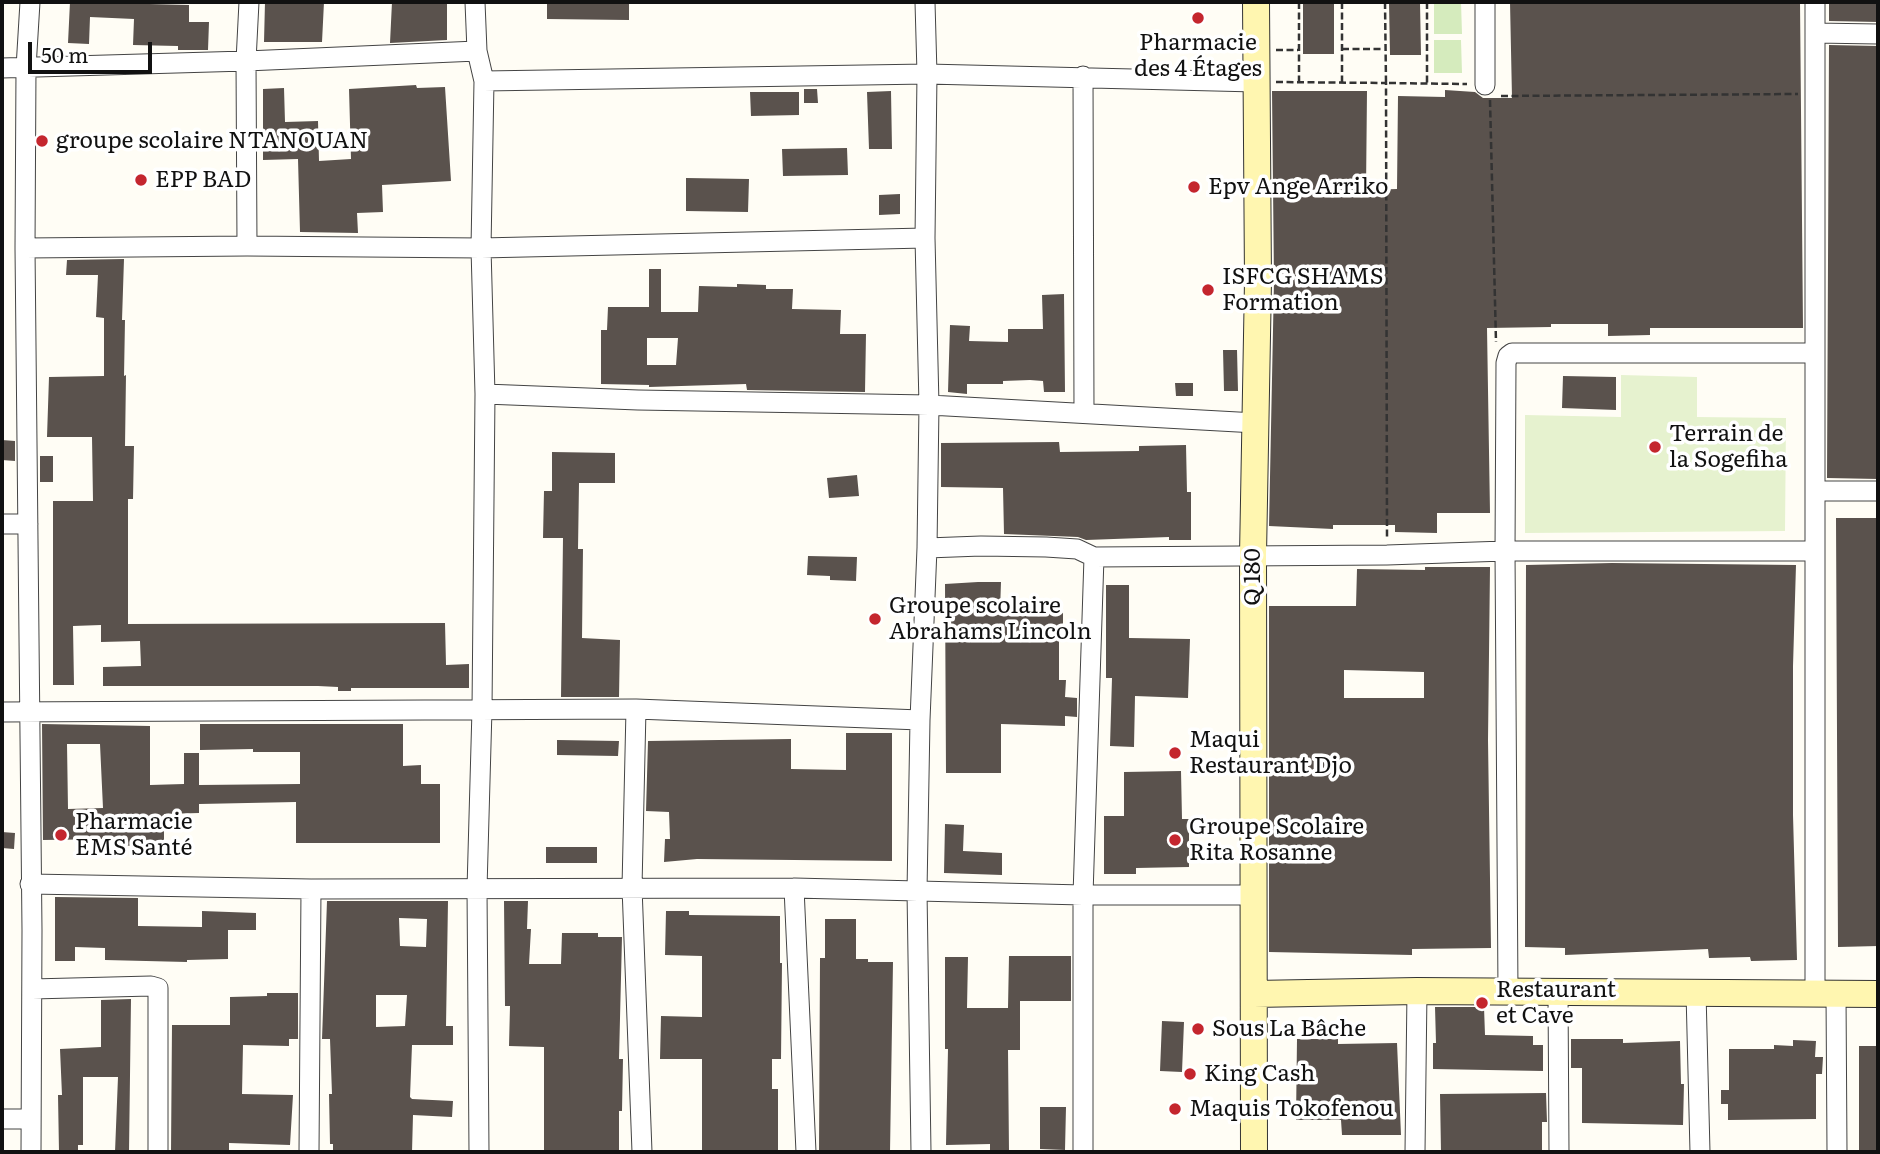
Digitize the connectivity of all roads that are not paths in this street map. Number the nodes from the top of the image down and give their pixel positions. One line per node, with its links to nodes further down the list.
1 (30, 2): 13 (street)
2 (249, 2): 11 (street)
3 (475, 2): 10 (street)
4 (925, 2): 14 (street)
5 (1256, 2): 17 (street, Q 180)
6 (1485, 2): 18 (street)
7 (1815, 2): 8 (street)
8 (1815, 33): 9 (street); 23 (street)
9 (1878, 34)
10 (478, 51): 11 (street); 16 (street)
11 (246, 61): 13 (street); 20 (street)
12 (2, 68): 13 (street)
13 (26, 68): 22 (street)
14 (927, 74): 15 (street); 16 (street); 19 (street)
15 (1083, 76): 17 (street); 26 (street)
16 (484, 81): 21 (street)
17 (1256, 82): 27 (street, Q 180)
18 (1485, 85)
19 (925, 238): 21 (street); 25 (street)
20 (247, 246): 21 (street); 22 (street)
21 (481, 247): 24 (street)
22 (25, 248): 31 (street)
23 (1815, 353): 28 (street); 33 (street)
24 (485, 394): 25 (street); 37 (street)
25 (929, 405): 26 (street); 32 (street)
26 (1084, 413): 27 (street)
27 (1256, 424): 35 (street, Q 180)
28 (1815, 491): 29 (street); 34 (street)
29 (1878, 491)
30 (2, 524): 31 (street)
31 (28, 524): 39 (street)
32 (927, 548): 36 (street); 41 (street)
33 (1505, 551): 34 (street); 35 (street); 52 (street)
34 (1815, 551): 56 (street)
35 (1253, 555): 36 (street); 49 (street, Q 180)
36 (1094, 557): 48 (street)
37 (482, 709): 38 (street); 39 (street); 46 (street)
38 (636, 709): 41 (street); 43 (street)
39 (28, 711): 40 (street); 42 (street)
40 (2, 712)
41 (920, 720): 47 (street)
42 (30, 884): 45 (street); 50 (street)
43 (632, 887): 44 (street); 46 (street); 64 (street)
44 (794, 888): 47 (street); 65 (street)
45 (311, 889): 46 (street); 62 (street)
46 (477, 889): 63 (street)
47 (917, 891): 48 (street); 66 (street)
48 (1083, 895): 49 (street); 67 (street)
49 (1252, 895): 55 (street, Q 180)
50 (32, 989): 59 (street); 61 (street)
51 (1417, 991): 52 (street); 55 (street); 69 (street)
52 (1508, 992): 53 (street)
53 (1558, 992): 54 (street); 70 (street)
54 (1696, 992): 56 (street); 71 (street)
55 (1254, 994): 68 (street, Q 180)
56 (1825, 994): 57 (street); 72 (street)
57 (1878, 994)
58 (2, 1119): 59 (street)
59 (31, 1119): 60 (street)
60 (31, 1152)
61 (158, 1152)
62 (309, 1152)
63 (479, 1152)
64 (642, 1152)
65 (806, 1152)
66 (921, 1152)
67 (1083, 1152)
68 (1254, 1152)
69 (1415, 1152)
70 (1559, 1152)
71 (1700, 1152)
72 (1838, 1152)

